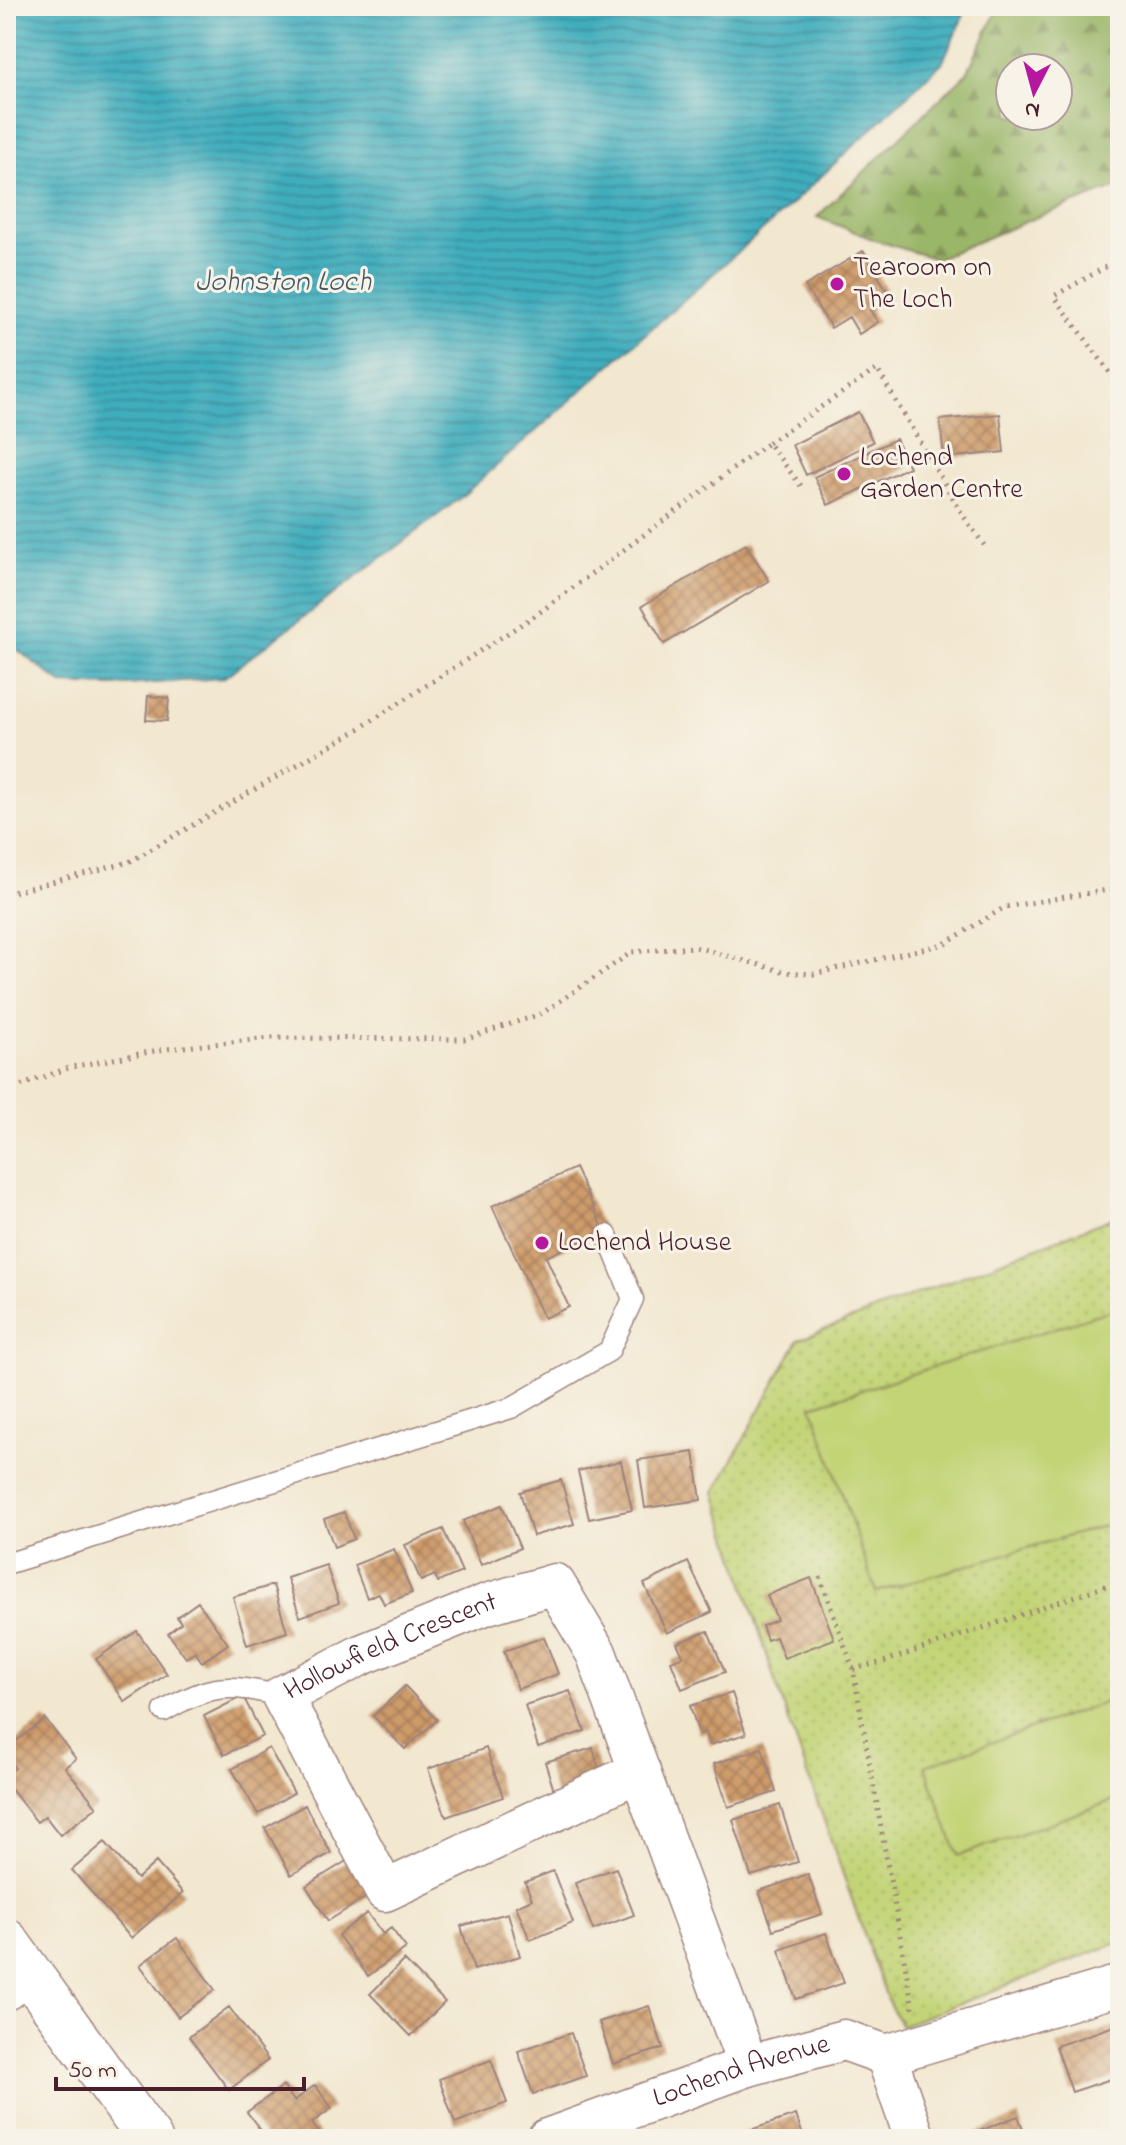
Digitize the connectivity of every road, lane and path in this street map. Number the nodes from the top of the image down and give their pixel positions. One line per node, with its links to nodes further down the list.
1 (1120, 259): 2 (path)
2 (1120, 386)
3 (768, 443): 4 (path); 5 (path); 7 (path)
4 (802, 487)
5 (987, 549)
6 (1120, 888): 8 (path)
7 (6, 894)
8 (6, 1091)
9 (607, 1235): 10 (lane)
10 (6, 1564)
11 (820, 1577): 13 (path)
12 (1120, 1581): 13 (path)
13 (853, 1669): 20 (path)
14 (282, 1696): 15 (lane); 16 (street, Hollowfield Crescent); 16 (street, Hollowfield Crescent)
15 (164, 1711)
16 (640, 1771): 21 (street, Hollowfield Crescent)
17 (6, 1941): 19 (main road)
18 (1120, 1985): 20 (street)
19 (22, 1992): 22 (main road)
20 (900, 2051): 21 (street, Lochend Avenue); 24 (street)
21 (748, 2066): 23 (street, Lochend Avenue)
22 (150, 2139)
23 (547, 2139)
24 (915, 2139)

